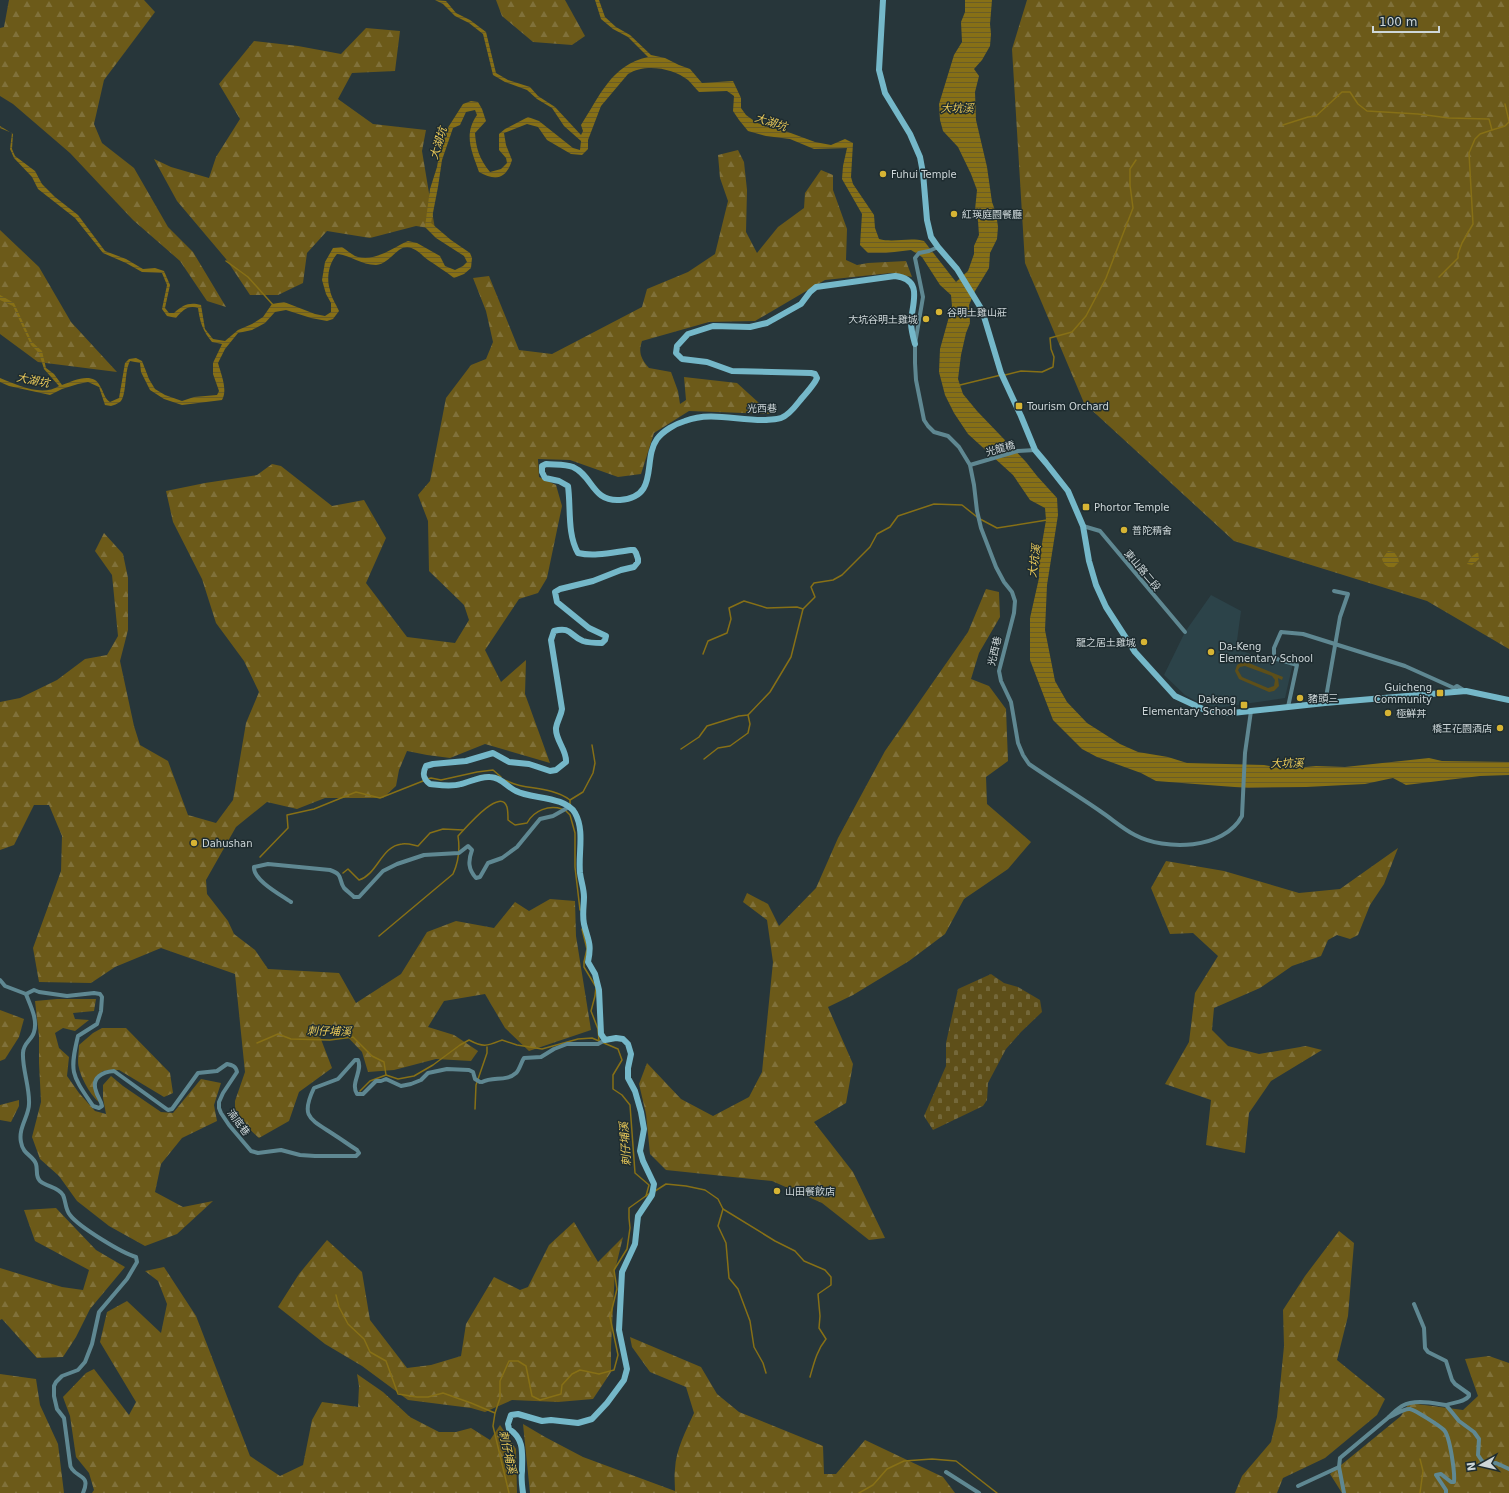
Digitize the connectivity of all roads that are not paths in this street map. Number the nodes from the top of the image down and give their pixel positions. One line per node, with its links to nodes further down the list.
1 (883, 0): 2 (street)
2 (938, 247): 3 (street, 光西巷); 4 (street)
3 (915, 344): 5 (street, 光西巷); 15 (street, 光西巷)
4 (1035, 450): 5 (street, 光龍橋); 6 (street)
5 (970, 465): 14 (street, 光西巷)
6 (1083, 526): 8 (street, 東山路二段); 14 (street)
7 (1334, 591): 9 (street)
8 (1185, 632)
9 (1335, 644): 10 (street); 12 (street); 13 (street)
10 (1466, 691): 11 (street); 12 (street)
11 (1509, 700)
12 (1325, 703): 13 (street)
13 (1288, 707): 14 (street)
14 (1251, 711)
15 (569, 807): 16 (street); 19 (street)
16 (291, 902)
17 (0, 980): 18 (street)
18 (26, 994): 19 (street, 湳底巷); 27 (street)
19 (605, 1040): 28 (street)
20 (1414, 1304): 21 (street)
21 (1446, 1406): 22 (street); 24 (street)
22 (1389, 1417): 23 (street); 31 (street)
23 (1339, 1468): 26 (street); 30 (street)
24 (1509, 1469)
25 (946, 1472): 29 (street)
26 (1298, 1486)
27 (83, 1493)
28 (523, 1493)
29 (979, 1493)
30 (1344, 1493)
31 (1446, 1493)

